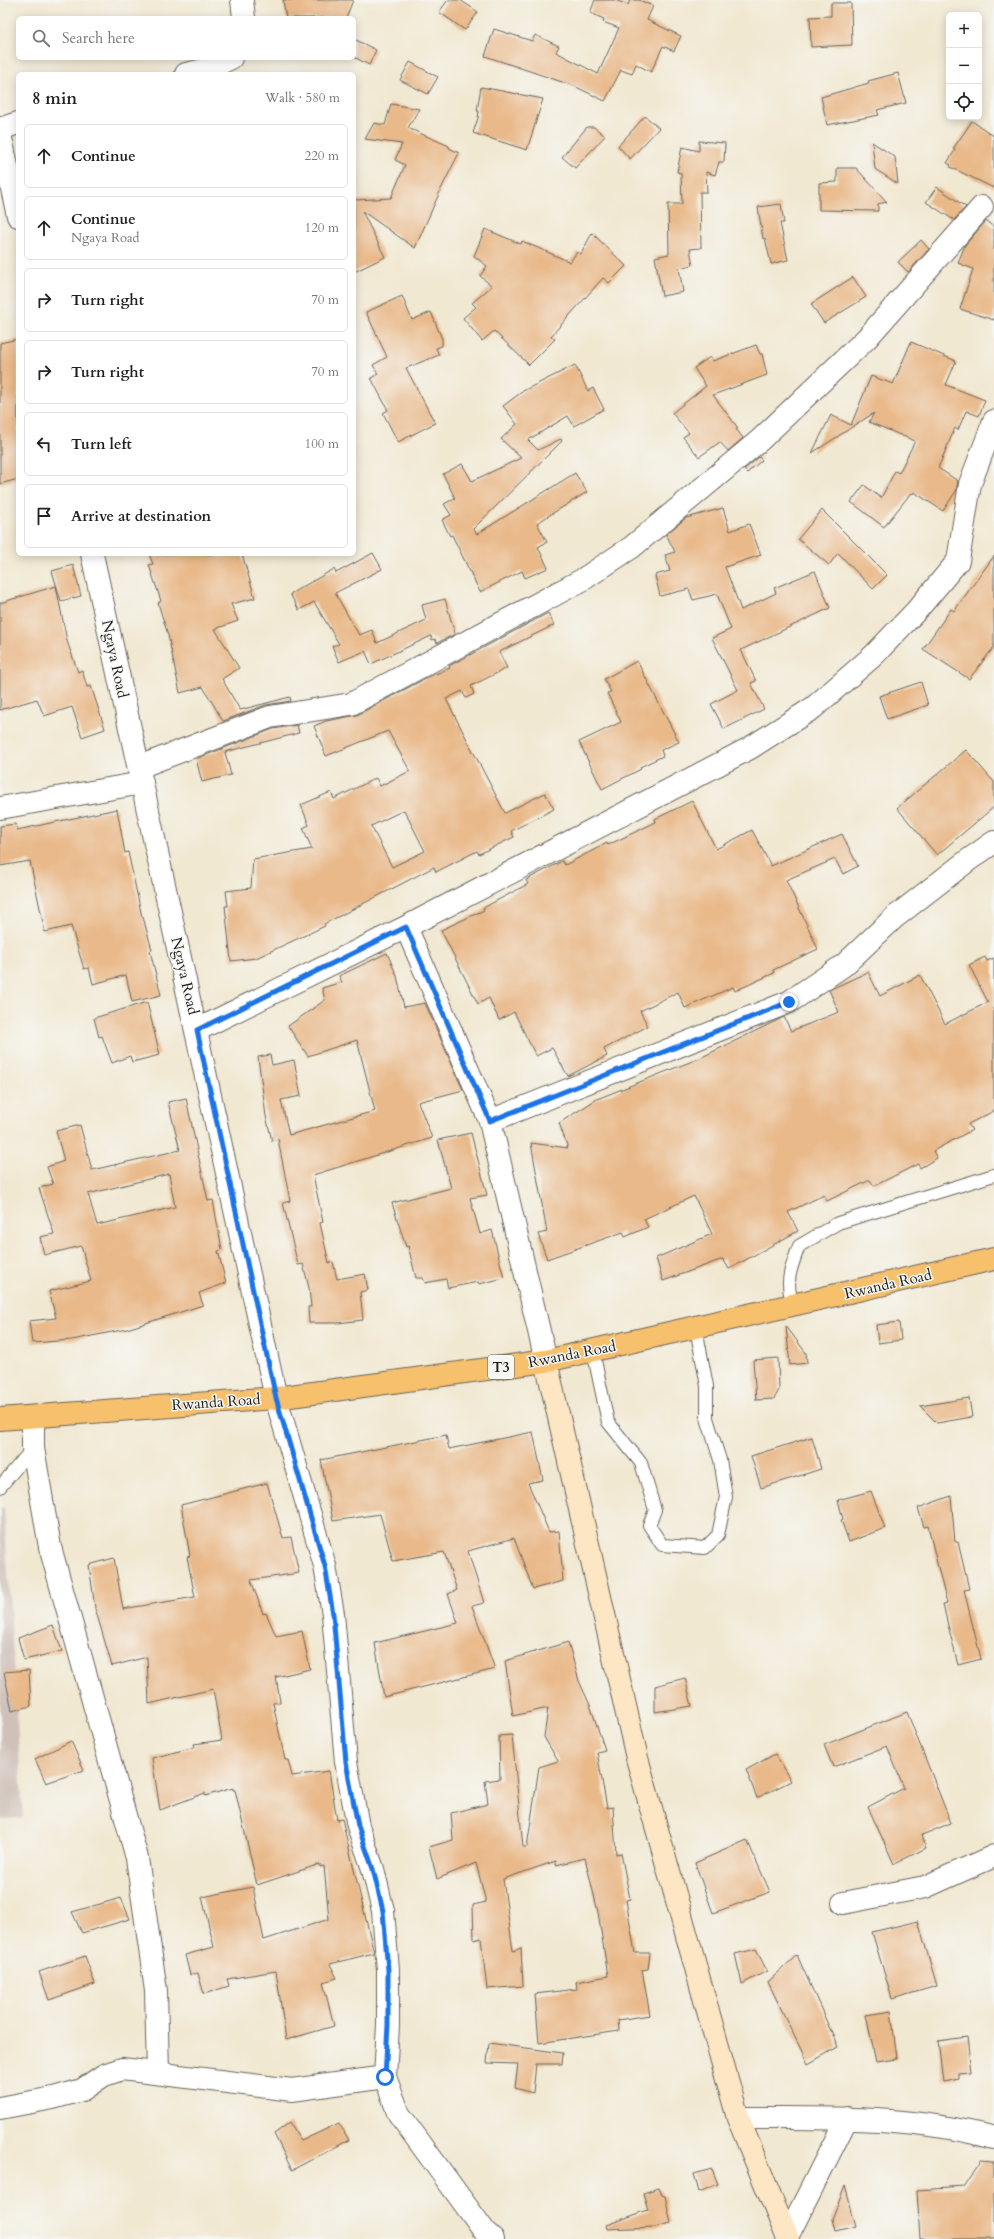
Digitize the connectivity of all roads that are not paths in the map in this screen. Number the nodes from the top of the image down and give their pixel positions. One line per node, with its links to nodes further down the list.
1 (242, 0): 2 (street)
2 (244, 16)
3 (227, 60): 4 (street)
4 (195, 72)
5 (16, 124): 6 (street)
6 (0, 129)
7 (0, 134): 8 (street)
8 (16, 207)
9 (982, 207): 12 (street)
10 (994, 420): 15 (street)
11 (92, 556): 12 (street, Ngaya Road)
12 (140, 775): 13 (street); 16 (street, Ngaya Road)
13 (0, 808)
14 (994, 842): 17 (street)
15 (406, 927): 16 (street); 17 (street)
16 (197, 1030): 24 (street, Ngaya Road)
17 (490, 1121): 23 (street)
18 (994, 1175): 20 (lane)
19 (994, 1259): 20 (highway, Rwanda Road / T3)
20 (793, 1306): 21 (highway, Rwanda Road / T3)
21 (696, 1328): 22 (highway, Rwanda Road / T3); 22 (lane)
22 (593, 1351): 23 (highway, Rwanda Road / T3)
23 (546, 1361): 24 (highway, Rwanda Road / T3); 34 (main road)
24 (276, 1398): 25 (highway, Rwanda Road / T3); 32 (street, Ngaya Road)
25 (33, 1417): 26 (highway, Rwanda Road / T3); 27 (street)
26 (0, 1419)
27 (33, 1448): 28 (lane); 31 (street)
28 (0, 1488)
29 (994, 1856): 30 (street)
30 (843, 1903)
31 (158, 2072): 32 (street); 33 (street)
32 (385, 2077): 38 (street)
33 (0, 2108)
34 (738, 2118): 35 (street); 37 (main road)
35 (847, 2118): 36 (street); 37 (street)
36 (994, 2138)
37 (788, 2238)
38 (493, 2239)

